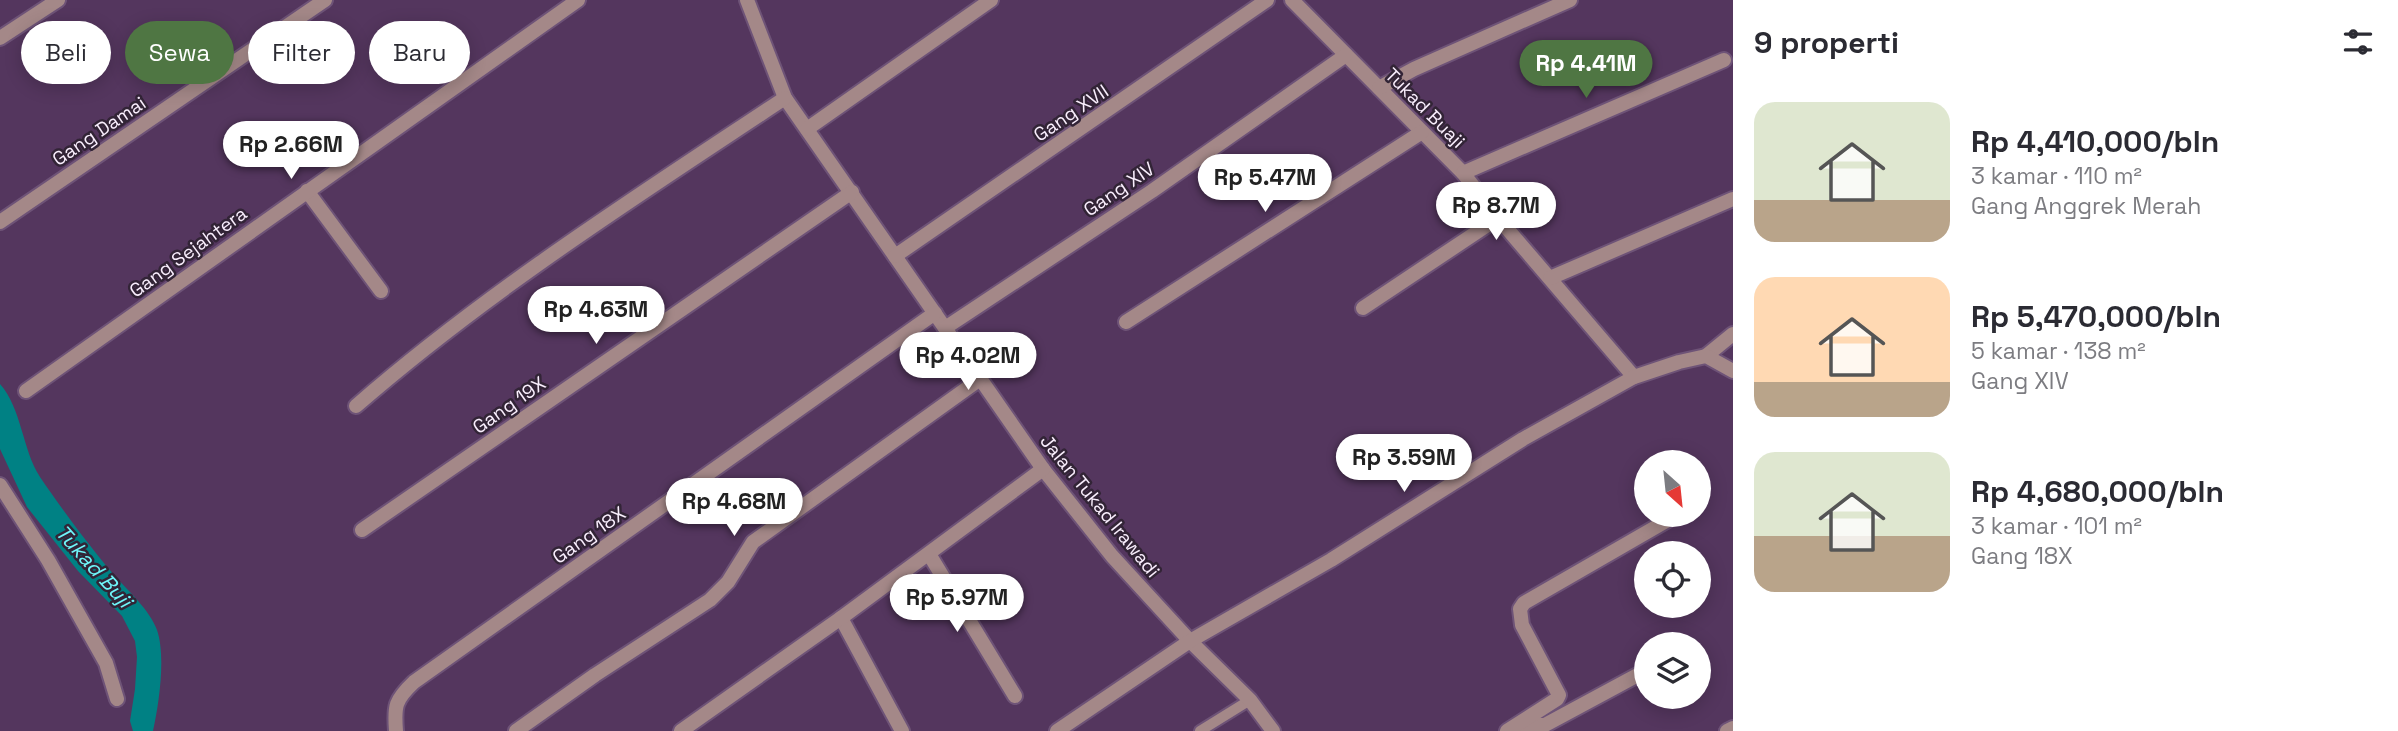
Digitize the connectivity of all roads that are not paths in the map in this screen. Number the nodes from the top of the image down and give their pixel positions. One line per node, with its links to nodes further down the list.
1 (58, 0): 9 (street)
2 (325, 0): 21 (street, Gang Damai)
3 (578, 0): 17 (street, Gang Sejahtera)
4 (747, 0): 13 (street, Jalan Tukad Irawadi)
5 (991, 0): 14 (street)
6 (1267, 0): 22 (street, Gang XVII)
7 (1292, 0): 10 (street, Tukad Buaji)
8 (1570, 0): 12 (street)
9 (0, 38)
10 (1346, 55): 12 (street, Tukad Buaji); 28 (street, Gang XIV)
11 (1724, 60): 16 (street)
12 (1379, 88): 15 (street, Tukad Buaji)
13 (785, 98): 14 (street, Jalan Tukad Irawadi); 35 (street)
14 (807, 129): 18 (street, Jalan Tukad Irawadi)
15 (1422, 132): 16 (street, Tukad Buaji); 27 (street)
16 (1463, 173): 20 (street, Tukad Buaji)
17 (307, 191): 24 (street); 34 (street, Gang Sejahtera)
18 (852, 192): 22 (street, Jalan Tukad Irawadi); 39 (street, Gang 19X)
19 (1733, 199): 23 (street)
20 (1498, 218): 23 (street, Tukad Buaji); 25 (street)
21 (0, 222)
22 (895, 256): 26 (street, Jalan Tukad Irawadi)
23 (1550, 278): 32 (street, Tukad Buaji)
24 (381, 291)
25 (1363, 309)
26 (934, 313): 28 (street, Jalan Tukad Irawadi); 49 (street, Gang 18X)
27 (1126, 322)
28 (945, 328): 33 (street, Jalan Tukad Irawadi)
29 (1733, 334): 30 (street)
30 (1706, 356): 31 (street); 32 (street)
31 (1733, 371)
32 (1633, 377): 42 (street)
33 (981, 379): 36 (street, Jalan Tukad Irawadi); 50 (street)
34 (26, 391)
35 (356, 406)
36 (1043, 469): 40 (street); 42 (street, Jalan Tukad Irawadi)
37 (0, 485): 45 (street)
38 (1656, 527): 47 (street)
39 (362, 530)
40 (929, 554): 41 (street); 44 (street)
41 (841, 618): 51 (street); 52 (street)
42 (1190, 641): 46 (street, Jalan Tukad Irawadi); 53 (street)
43 (1634, 677): 47 (street)
44 (1015, 696)
45 (117, 699)
46 (1250, 700): 54 (lane); 55 (street, Jalan Tukad Irawadi)
47 (1512, 728)
48 (1733, 728): 56 (street)
49 (396, 731)
50 (516, 731)
51 (681, 731)
52 (902, 731)
53 (1057, 731)
54 (1200, 731)
55 (1273, 731)
56 (1727, 731)

